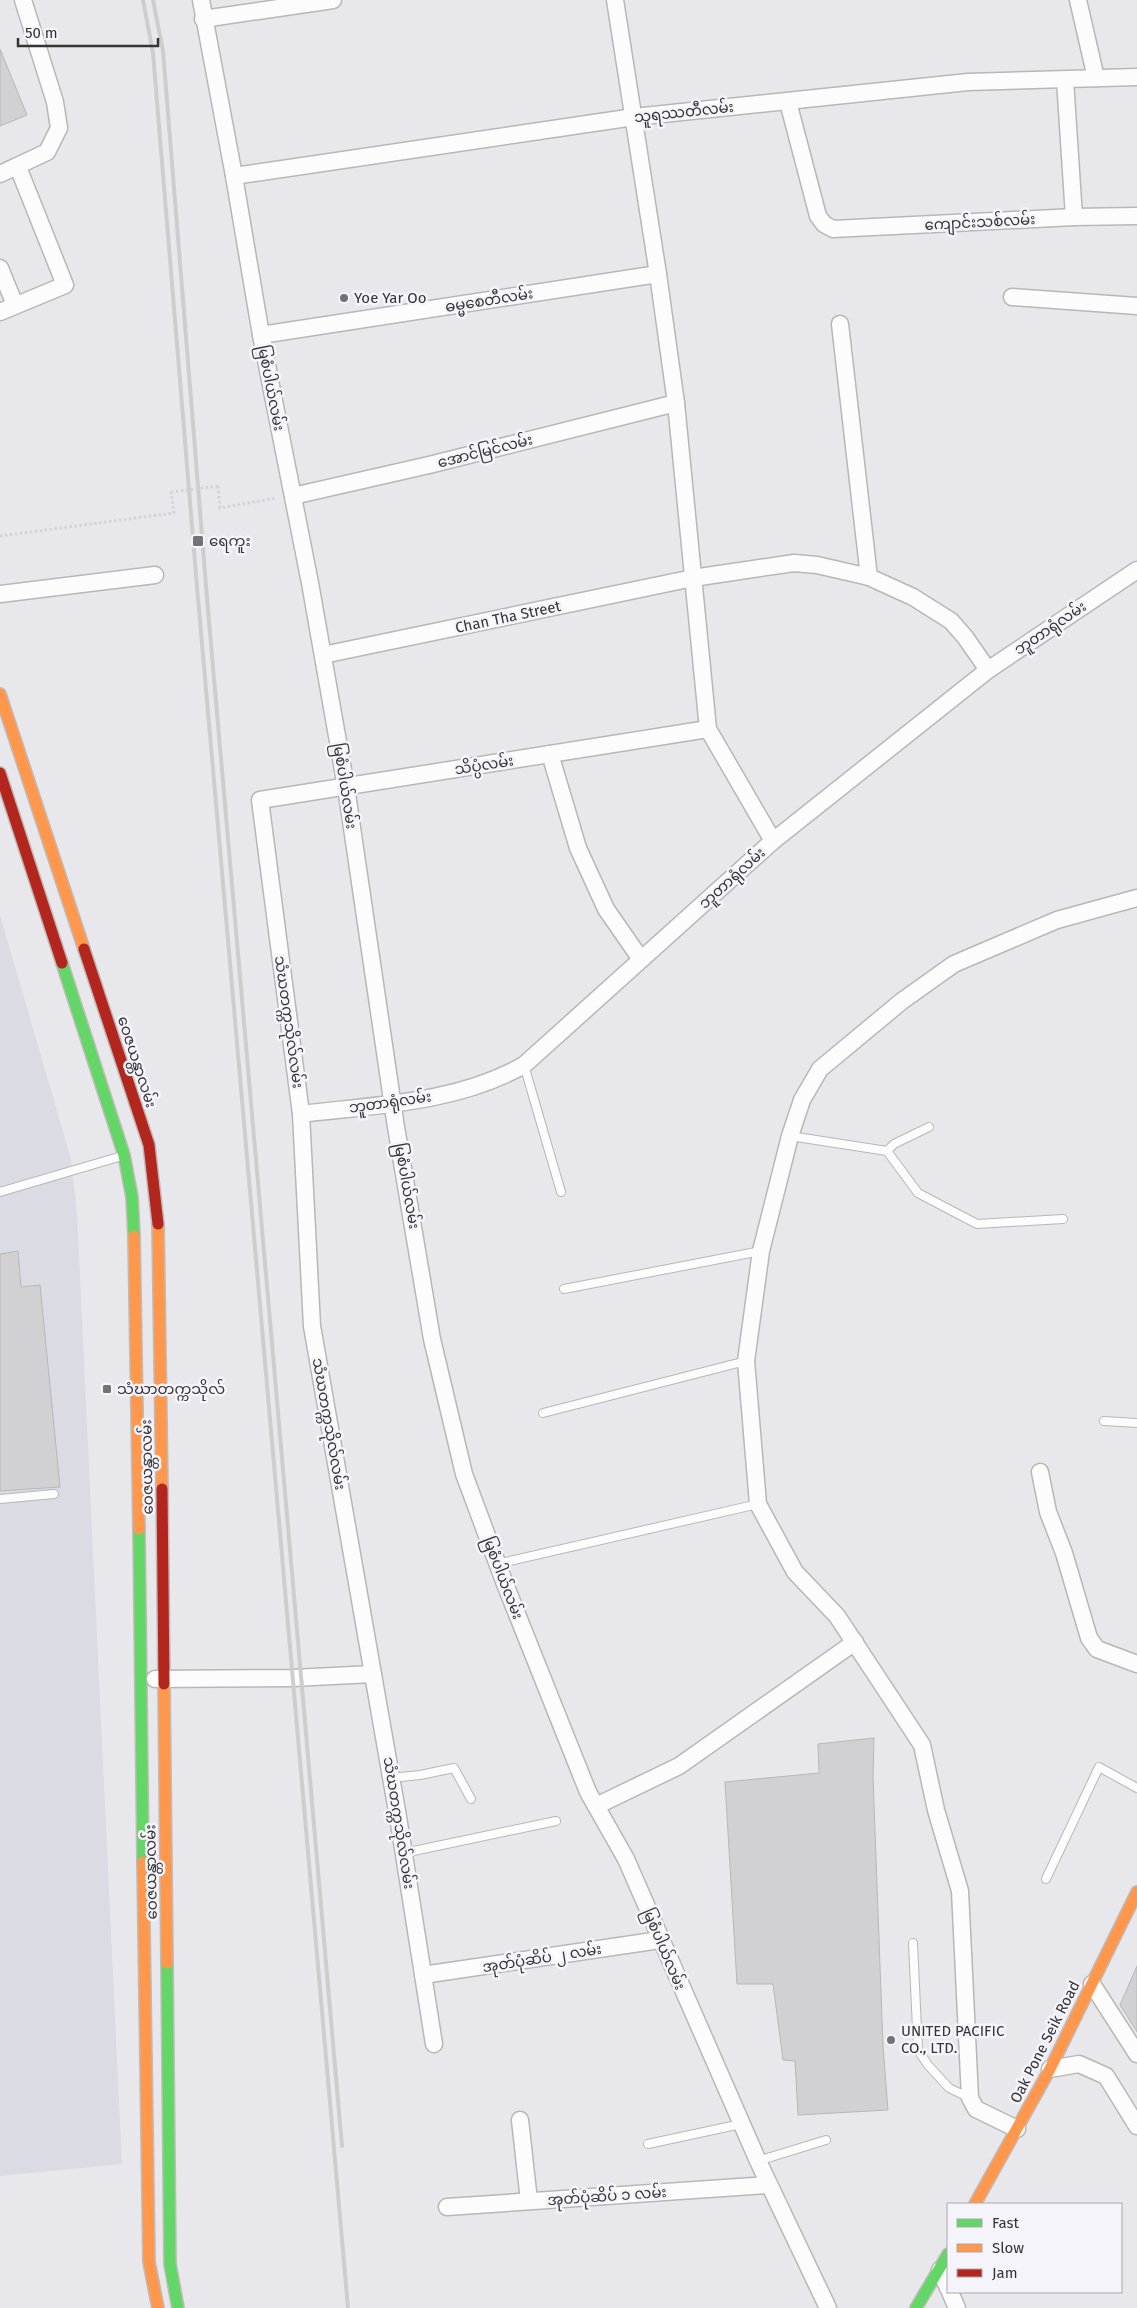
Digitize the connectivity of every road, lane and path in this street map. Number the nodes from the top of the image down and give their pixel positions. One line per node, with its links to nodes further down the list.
1 (22, 0): 12 (street)
2 (201, 0): 6 (street, မြစံပါယ်လမ်း)
3 (333, 0): 6 (street)
4 (615, 0): 11 (street)
5 (1078, 0): 8 (street)
6 (203, 19): 14 (street, မြစံပါယ်လမ်း)
7 (1137, 77): 8 (street, သူရဿတီလမ်း)
8 (1096, 78): 9 (street, သူရဿတီလမ်း)
9 (1065, 80): 10 (street, သူရဿတီလမ်း); 16 (street)
10 (788, 102): 11 (street, သူရဿတီလမ်း); 16 (street, ကျောင်းသစ်လမ်း)
11 (634, 117): 14 (street, သူရဿတီလမ်း); 18 (street)
12 (18, 167): 13 (street); 21 (street)
13 (0, 174)
14 (234, 176): 23 (street, မြစံပါယ်လမ်း)
15 (1137, 216): 16 (street, ကျောင်းသစ်လမ်း)
16 (1074, 217)
17 (0, 268): 21 (street)
18 (658, 274): 23 (street, ဓမ္မစေတီလမ်း); 24 (street)
19 (1012, 297): 20 (street)
20 (1137, 306)
21 (7, 309)
22 (840, 324): 29 (street)
23 (261, 335): 25 (street, မြစံပါယ်လမ်း)
24 (676, 403): 25 (street, အောင်မြင်လမ်း); 30 (street)
25 (293, 496): 26 (path, bridge); 32 (street, မြစံပါယ်လမ်း)
26 (0, 536)
27 (1137, 570): 33 (street, ဘူတာရုံလမ်း)
28 (155, 575): 31 (street)
29 (869, 577): 30 (street, Chan Tha Street); 33 (street, Chan Tha Street)
30 (693, 578): 32 (street, Chan Tha Street); 35 (street)
31 (0, 594)
32 (323, 655): 38 (street, မြစံပါယ်လမ်း)
33 (988, 670): 40 (street, ဘူတာရုံလမ်း)
34 (0, 694): 68 (main road, ဝေဇယန္တာလမ်း)
35 (708, 729): 36 (street, သိပ္ပံလမ်း); 40 (street)
36 (550, 754): 38 (street, သိပ္ပံလမ်း); 42 (street)
37 (0, 773): 49 (main road, ဝေဇယန္တာလမ်း)
38 (346, 787): 39 (street, သိပ္ပံလမ်း); 44 (street, မြစံပါယ်လမ်း)
39 (260, 800): 45 (street, သံဃတက္ကသိုလ်လမ်း)
40 (773, 841): 42 (street, ဘူတာရုံလမ်း)
41 (1137, 898): 47 (street)
42 (640, 958): 43 (street, ဘူတာရုံလမ်း)
43 (524, 1065): 44 (street, ဘူတာရုံလမ်း); 51 (lane)
44 (393, 1103): 45 (street, ဘူတာရုံလမ်း); 63 (street, မြစံပါယ်လမ်း)
45 (301, 1114): 66 (street, သံဃတက္ကသိုလ်လမ်း)
46 (929, 1128): 48 (lane)
47 (790, 1136): 48 (lane); 53 (street)
48 (887, 1151): 52 (lane)
49 (124, 1155): 50 (lane); 67 (main road, ဝေဇယန္တာလမ်း)
50 (0, 1192)
51 (561, 1192)
52 (1063, 1219)
53 (761, 1251): 54 (lane); 55 (street)
54 (564, 1289)
55 (746, 1361): 56 (lane); 62 (street)
56 (543, 1413)
57 (1104, 1421): 58 (lane)
58 (1137, 1422)
59 (1040, 1472): 65 (street)
60 (54, 1494): 61 (lane)
61 (0, 1500)
62 (758, 1504): 63 (lane); 64 (street)
63 (497, 1564): 72 (street, မြစံပါယ်လမ်း)
64 (855, 1642): 72 (street); 84 (street)
65 (1137, 1664)
66 (373, 1674): 68 (street); 69 (street, သံဃတက္ကသိုလ်လမ်း)
67 (140, 1679): 68 (street); 100 (main road, ဝေဇယန္တာလမ်း)
68 (164, 1679): 101 (main road, ဝေဇယန္တာလမ်း)
69 (391, 1778): 71 (lane); 74 (street, သံဃတက္ကသိုလ်လမ်း)
70 (1137, 1788): 75 (lane)
71 (471, 1799)
72 (596, 1806): 77 (street, မြစံပါယ်လမ်း)
73 (556, 1821): 74 (lane)
74 (404, 1853): 79 (street, သံဃတက္ကသိုလ်လမ်း)
75 (1046, 1879)
76 (1137, 1892): 80 (main road, Oak Pone Seik Road)
77 (660, 1940): 79 (street, အုတ်ပုံဆိပ် ၂ လမ်း); 86 (street, မြစံပါယ်လမ်း)
78 (913, 1943): 84 (lane)
79 (423, 1975): 81 (street, သံဃတက္ကသိုလ်လမ်း)
80 (1092, 1984): 82 (street); 83 (main road, Oak Pone Seik Road)
81 (434, 2044)
82 (1137, 2054)
83 (1050, 2069): 87 (street); 88 (main road, Oak Pone Seik Road)
84 (970, 2098): 88 (street)
85 (520, 2120): 93 (street)
86 (741, 2124): 90 (lane); 91 (street, မြစံပါယ်လမ်း)
87 (1137, 2126)
88 (1017, 2129): 94 (main road, Oak Pone Seik Road)
89 (826, 2140): 91 (lane)
90 (648, 2144)
91 (758, 2162): 92 (street, မြစံပါယ်လမ်း)
92 (768, 2185): 93 (street, အုတ်ပုံဆိပ် ၁ လမ်း); 102 (street, မြစံပါယ်လမ်း)
93 (529, 2201): 95 (street, အုတ်ပုံဆိပ် ၁ လမ်း)
94 (976, 2203)
95 (446, 2207)
96 (947, 2256): 97 (main road)
97 (940, 2270): 98 (street); 103 (main road)
98 (947, 2286)
99 (950, 2293): 104 (street)
100 (158, 2308)
101 (178, 2308)
102 (828, 2308)
103 (916, 2308)
104 (957, 2308)

